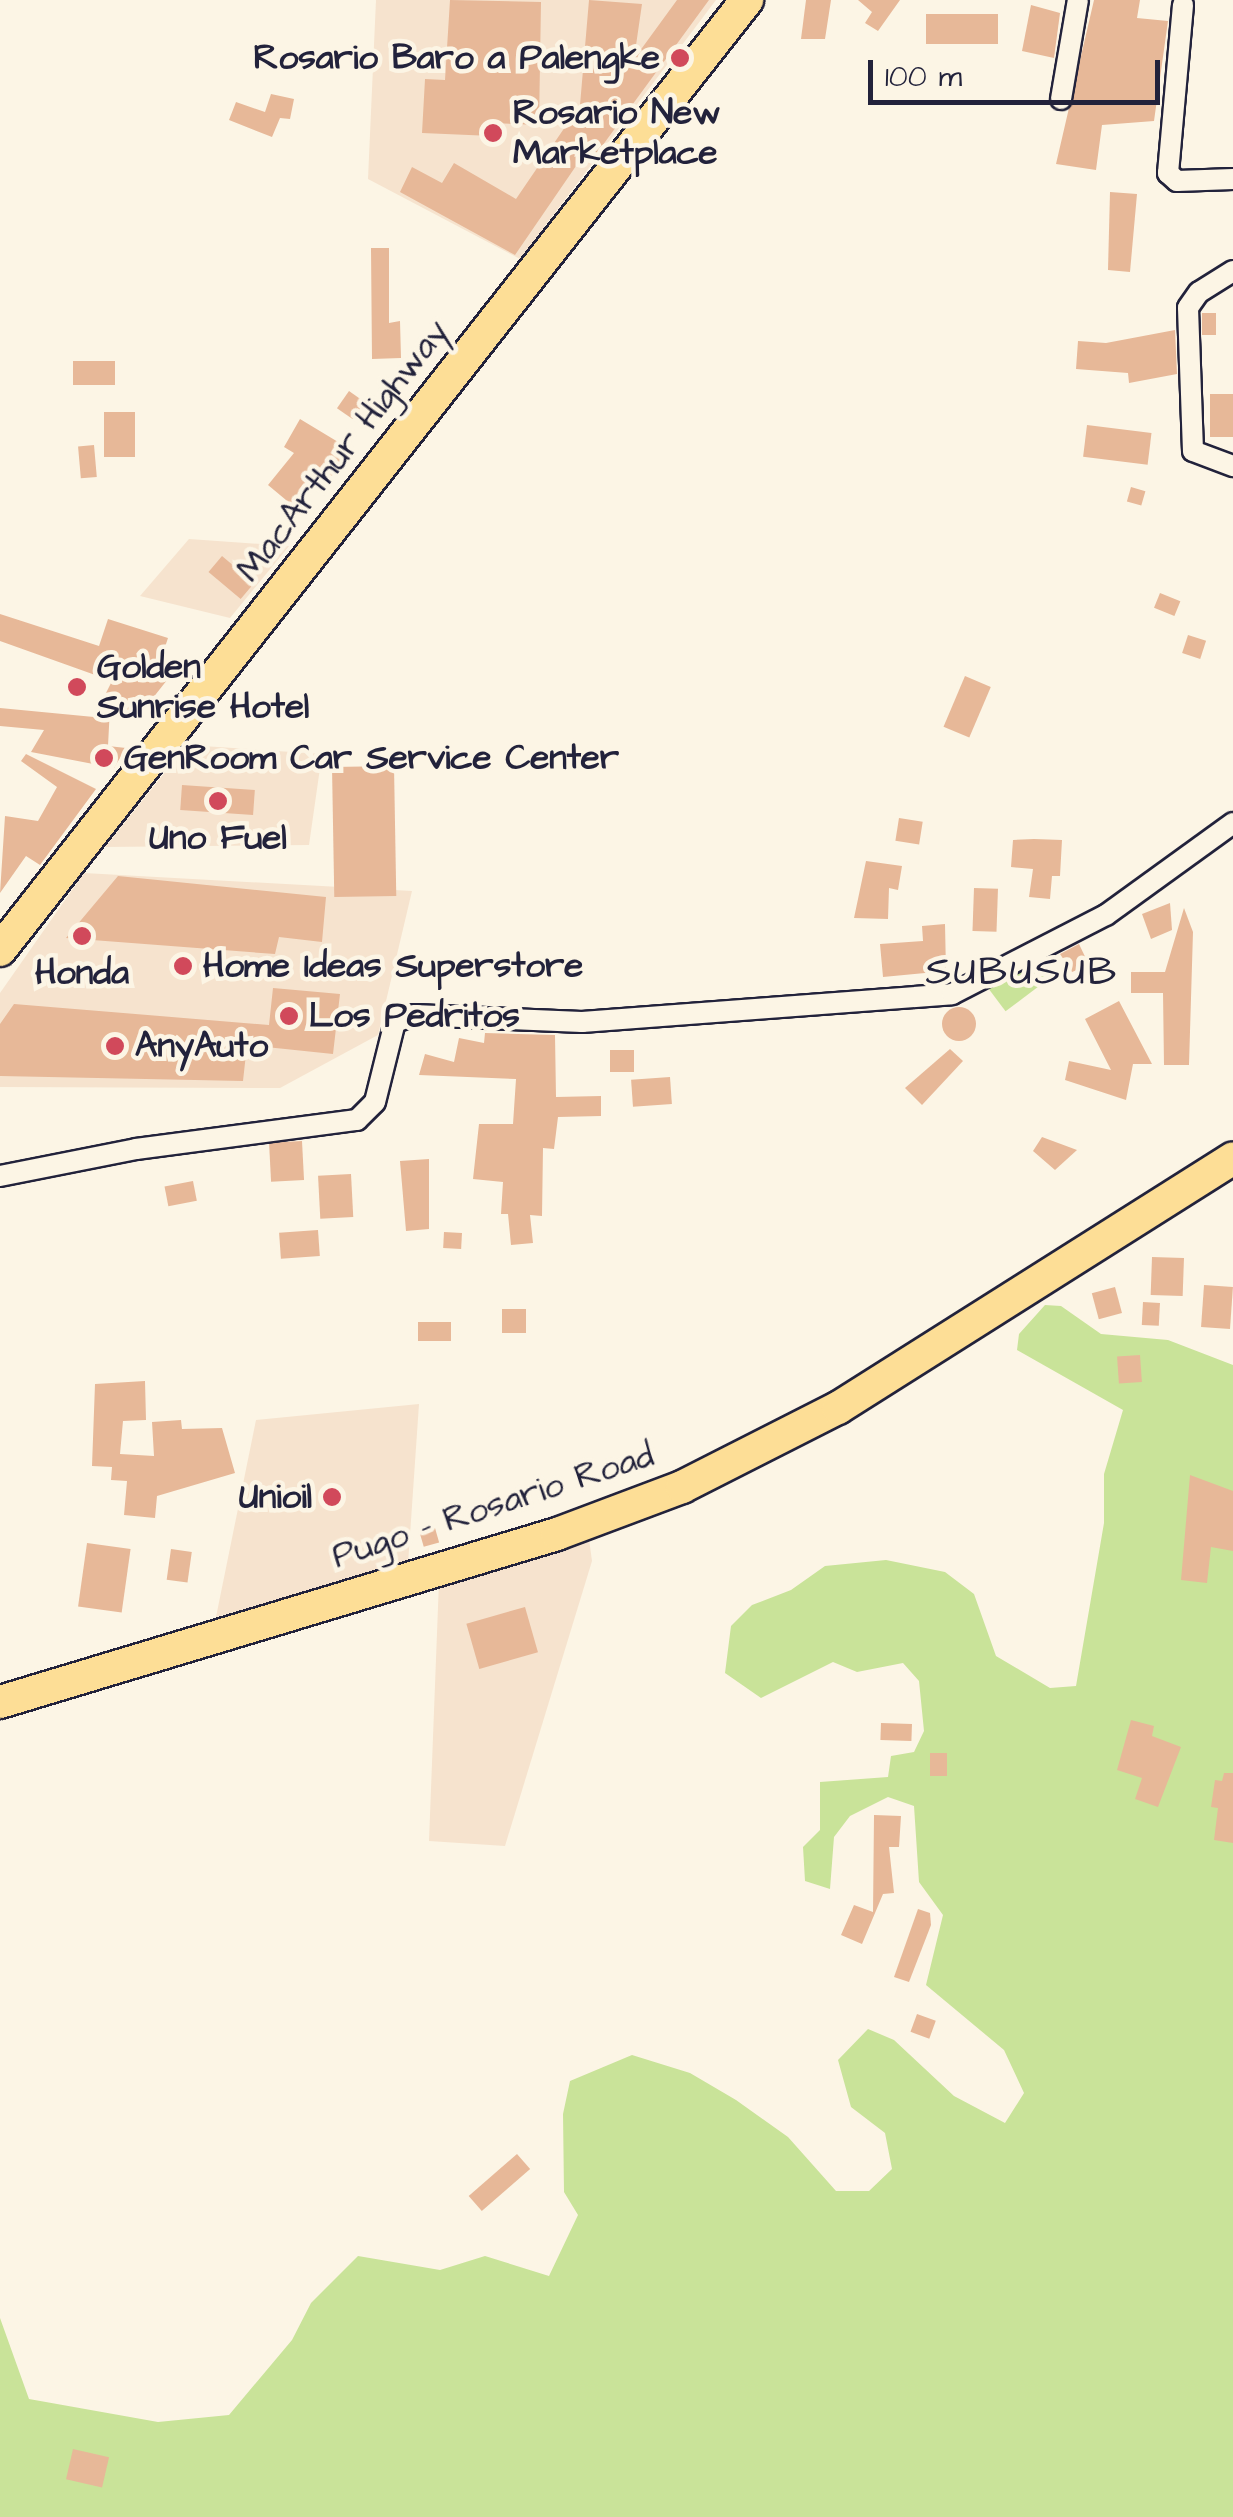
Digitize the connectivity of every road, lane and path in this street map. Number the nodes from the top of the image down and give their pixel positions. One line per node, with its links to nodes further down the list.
1 (748, 0): 9 (main road, MacArthur Highway)
2 (1078, 0): 4 (street)
3 (1183, 5): 5 (street)
4 (1061, 98)
5 (1233, 179)
6 (1233, 270): 7 (street)
7 (1233, 466)
8 (1233, 823): 11 (street)
9 (0, 950)
10 (1233, 1158): 12 (main road, Pugo - Rosario Road)
11 (0, 1176)
12 (0, 1702)

